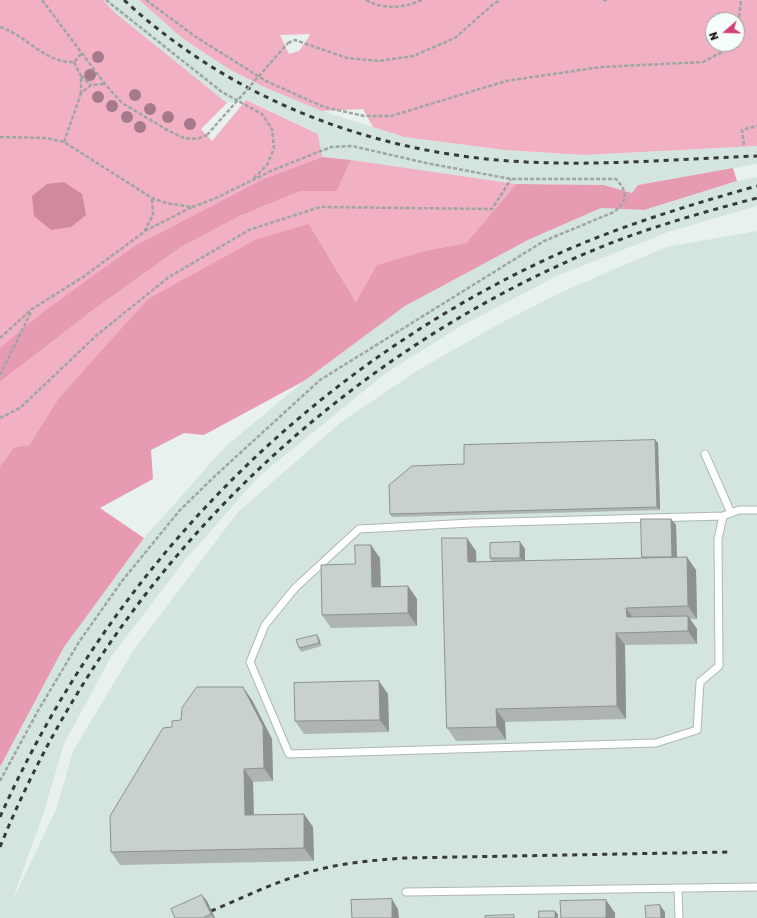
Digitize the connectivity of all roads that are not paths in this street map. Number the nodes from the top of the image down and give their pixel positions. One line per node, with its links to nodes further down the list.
1 (705, 454): 3 (lane)
2 (757, 510): 3 (lane)
3 (731, 513): 4 (lane)
4 (723, 516): 4 (lane)
5 (757, 887): 6 (lane)
6 (678, 888): 7 (lane); 8 (lane)
7 (406, 892)
8 (679, 918)

